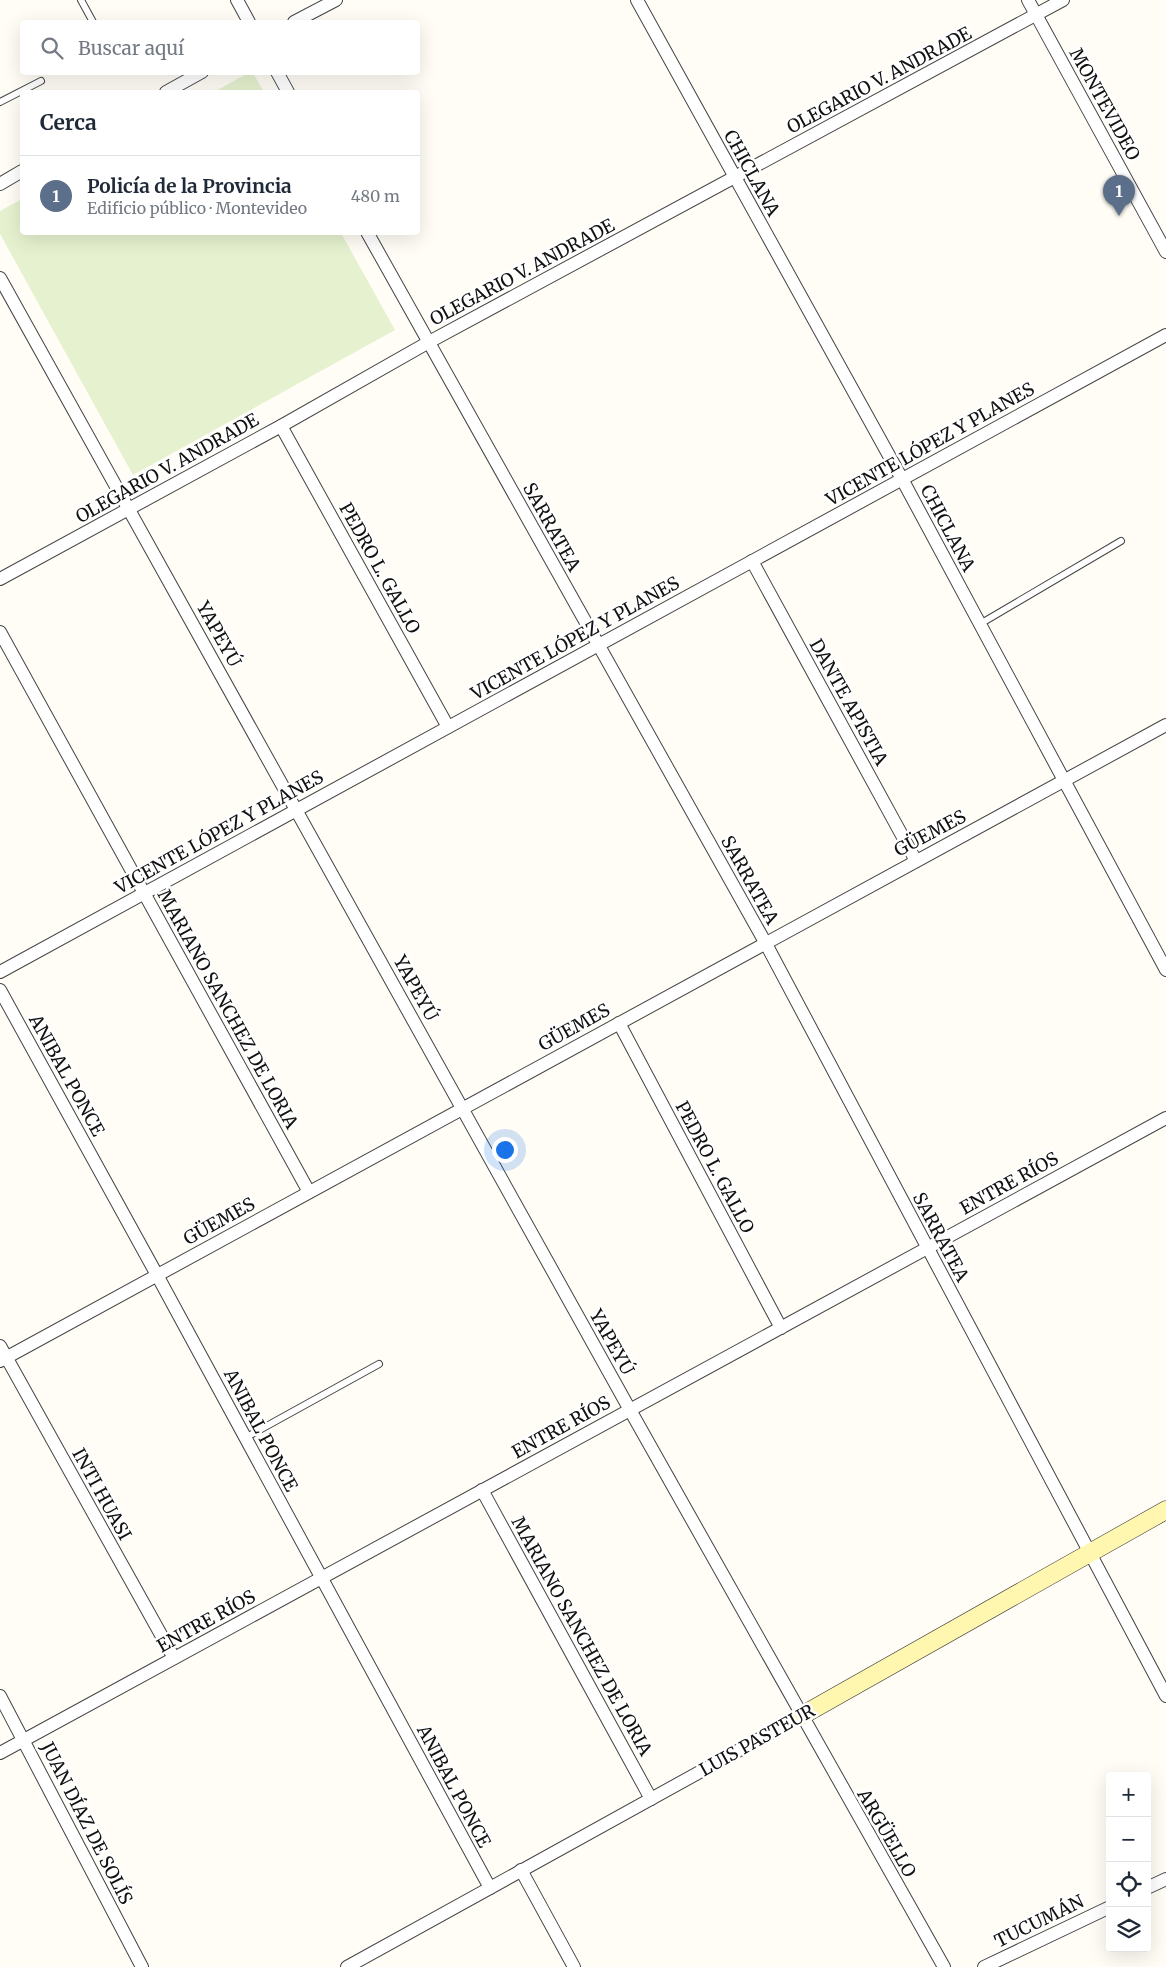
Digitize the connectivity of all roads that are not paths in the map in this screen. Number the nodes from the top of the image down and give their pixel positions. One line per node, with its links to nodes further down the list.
1 (81, 0): 8 (lane)
2 (237, 0): 9 (street)
3 (336, 0): 10 (street)
4 (636, 0): 20 (street, CHICLANA)
5 (1028, 0): 7 (street, MONTEVIDEO)
6 (1063, 0): 7 (street, OLEGARIO V. ANDRADE)
7 (1036, 15): 20 (street, OLEGARIO V. ANDRADE); 23 (street, MONTEVIDEO)
8 (92, 20)
9 (248, 20)
10 (298, 20)
11 (197, 75): 15 (street)
12 (279, 75): 16 (street)
13 (41, 81): 14 (lane)
14 (23, 90)
15 (170, 90)
16 (287, 90)
17 (20, 92): 18 (lane)
18 (0, 102)
19 (20, 172): 21 (street)
20 (735, 178): 26 (street, OLEGARIO V. ANDRADE); 28 (street, CHICLANA)
21 (0, 184)
22 (369, 235): 26 (street, SARRATEA)
23 (1166, 252)
24 (0, 278): 29 (street, YAPEYÚ)
25 (1166, 335): 28 (street, VICENTE LÓPEZ Y PLANES)
26 (429, 342): 27 (street, OLEGARIO V. ANDRADE); 35 (street, SARRATEA)
27 (281, 426): 29 (street, OLEGARIO V. ANDRADE); 37 (street, PEDRO L. GALLO)
28 (902, 479): 31 (street, VICENTE LÓPEZ Y PLANES); 33 (street, CHICLANA)
29 (128, 508): 32 (street, OLEGARIO V. ANDRADE); 39 (street, YAPEYÚ)
30 (1121, 541): 33 (lane)
31 (752, 561): 35 (street, VICENTE LÓPEZ Y PLANES); 40 (street, DANTE APISTIA)
32 (0, 579)
33 (980, 624): 38 (street, CHICLANA)
34 (0, 632): 41 (street, MARIANO SANCHEZ DE LORIA)
35 (597, 645): 37 (street, VICENTE LÓPEZ Y PLANES); 42 (street, SARRATEA)
36 (1166, 725): 38 (street, GÜEMES)
37 (448, 727): 39 (street, VICENTE LÓPEZ Y PLANES)
38 (1064, 781): 40 (street, GÜEMES); 43 (street, CHICLANA)
39 (297, 809): 41 (street, VICENTE LÓPEZ Y PLANES); 47 (street, YAPEYÚ)
40 (916, 861): 42 (street, GÜEMES)
41 (144, 893): 44 (street, VICENTE LÓPEZ Y PLANES); 49 (street, MARIANO SANCHEZ DE LORIA)
42 (765, 942): 46 (street, GÜEMES); 50 (street, SARRATEA)
43 (1166, 970)
44 (0, 972)
45 (0, 990): 51 (street, ANIBAL PONCE)
46 (619, 1023): 47 (street, GÜEMES); 52 (street, PEDRO L. GALLO)
47 (463, 1108): 49 (street, GÜEMES); 56 (street, YAPEYÚ)
48 (1166, 1118): 50 (street, ENTRE RÍOS)
49 (309, 1192): 51 (street, GÜEMES)
50 (927, 1248): 52 (street, ENTRE RÍOS); 60 (street, SARRATEA)
51 (157, 1275): 54 (street, GÜEMES); 57 (street, ANIBAL PONCE)
52 (781, 1328): 56 (street, ENTRE RÍOS)
53 (0, 1346): 54 (street, INTI HUASI)
54 (3, 1359): 62 (street, INTI HUASI)
55 (379, 1364): 57 (lane)
56 (630, 1410): 58 (street, ENTRE RÍOS); 65 (street, YAPEYÚ)
57 (245, 1438): 61 (street, ANIBAL PONCE)
58 (482, 1490): 61 (street, ENTRE RÍOS); 68 (street, MARIANO SANCHEZ DE LORIA)
59 (1166, 1510): 60 (main road, LUIS PASTEUR)
60 (1090, 1551): 64 (street, SARRATEA); 65 (main road, LUIS PASTEUR)
61 (321, 1578): 62 (street, ENTRE RÍOS); 72 (street, ANIBAL PONCE)
62 (174, 1658): 66 (street, ENTRE RÍOS)
63 (0, 1696): 66 (street, JUAN DÍAZ DE SOLÍS)
64 (1166, 1696)
65 (801, 1716): 68 (street, LUIS PASTEUR); 77 (street, ARGÜELLO)
66 (24, 1740): 67 (street, ENTRE RÍOS); 74 (street, JUAN DÍAZ DE SOLÍS)
67 (0, 1753)
68 (651, 1799): 69 (street, LUIS PASTEUR)
69 (521, 1870): 72 (street, LUIS PASTEUR); 76 (street)
70 (1166, 1880): 71 (street)
71 (1151, 1886)
72 (490, 1888): 75 (street, LUIS PASTEUR)
73 (1108, 1907): 78 (street, TUCUMÁN)
74 (142, 1967)
75 (347, 1967)
76 (574, 1967)
77 (944, 1967)
78 (984, 1967)

